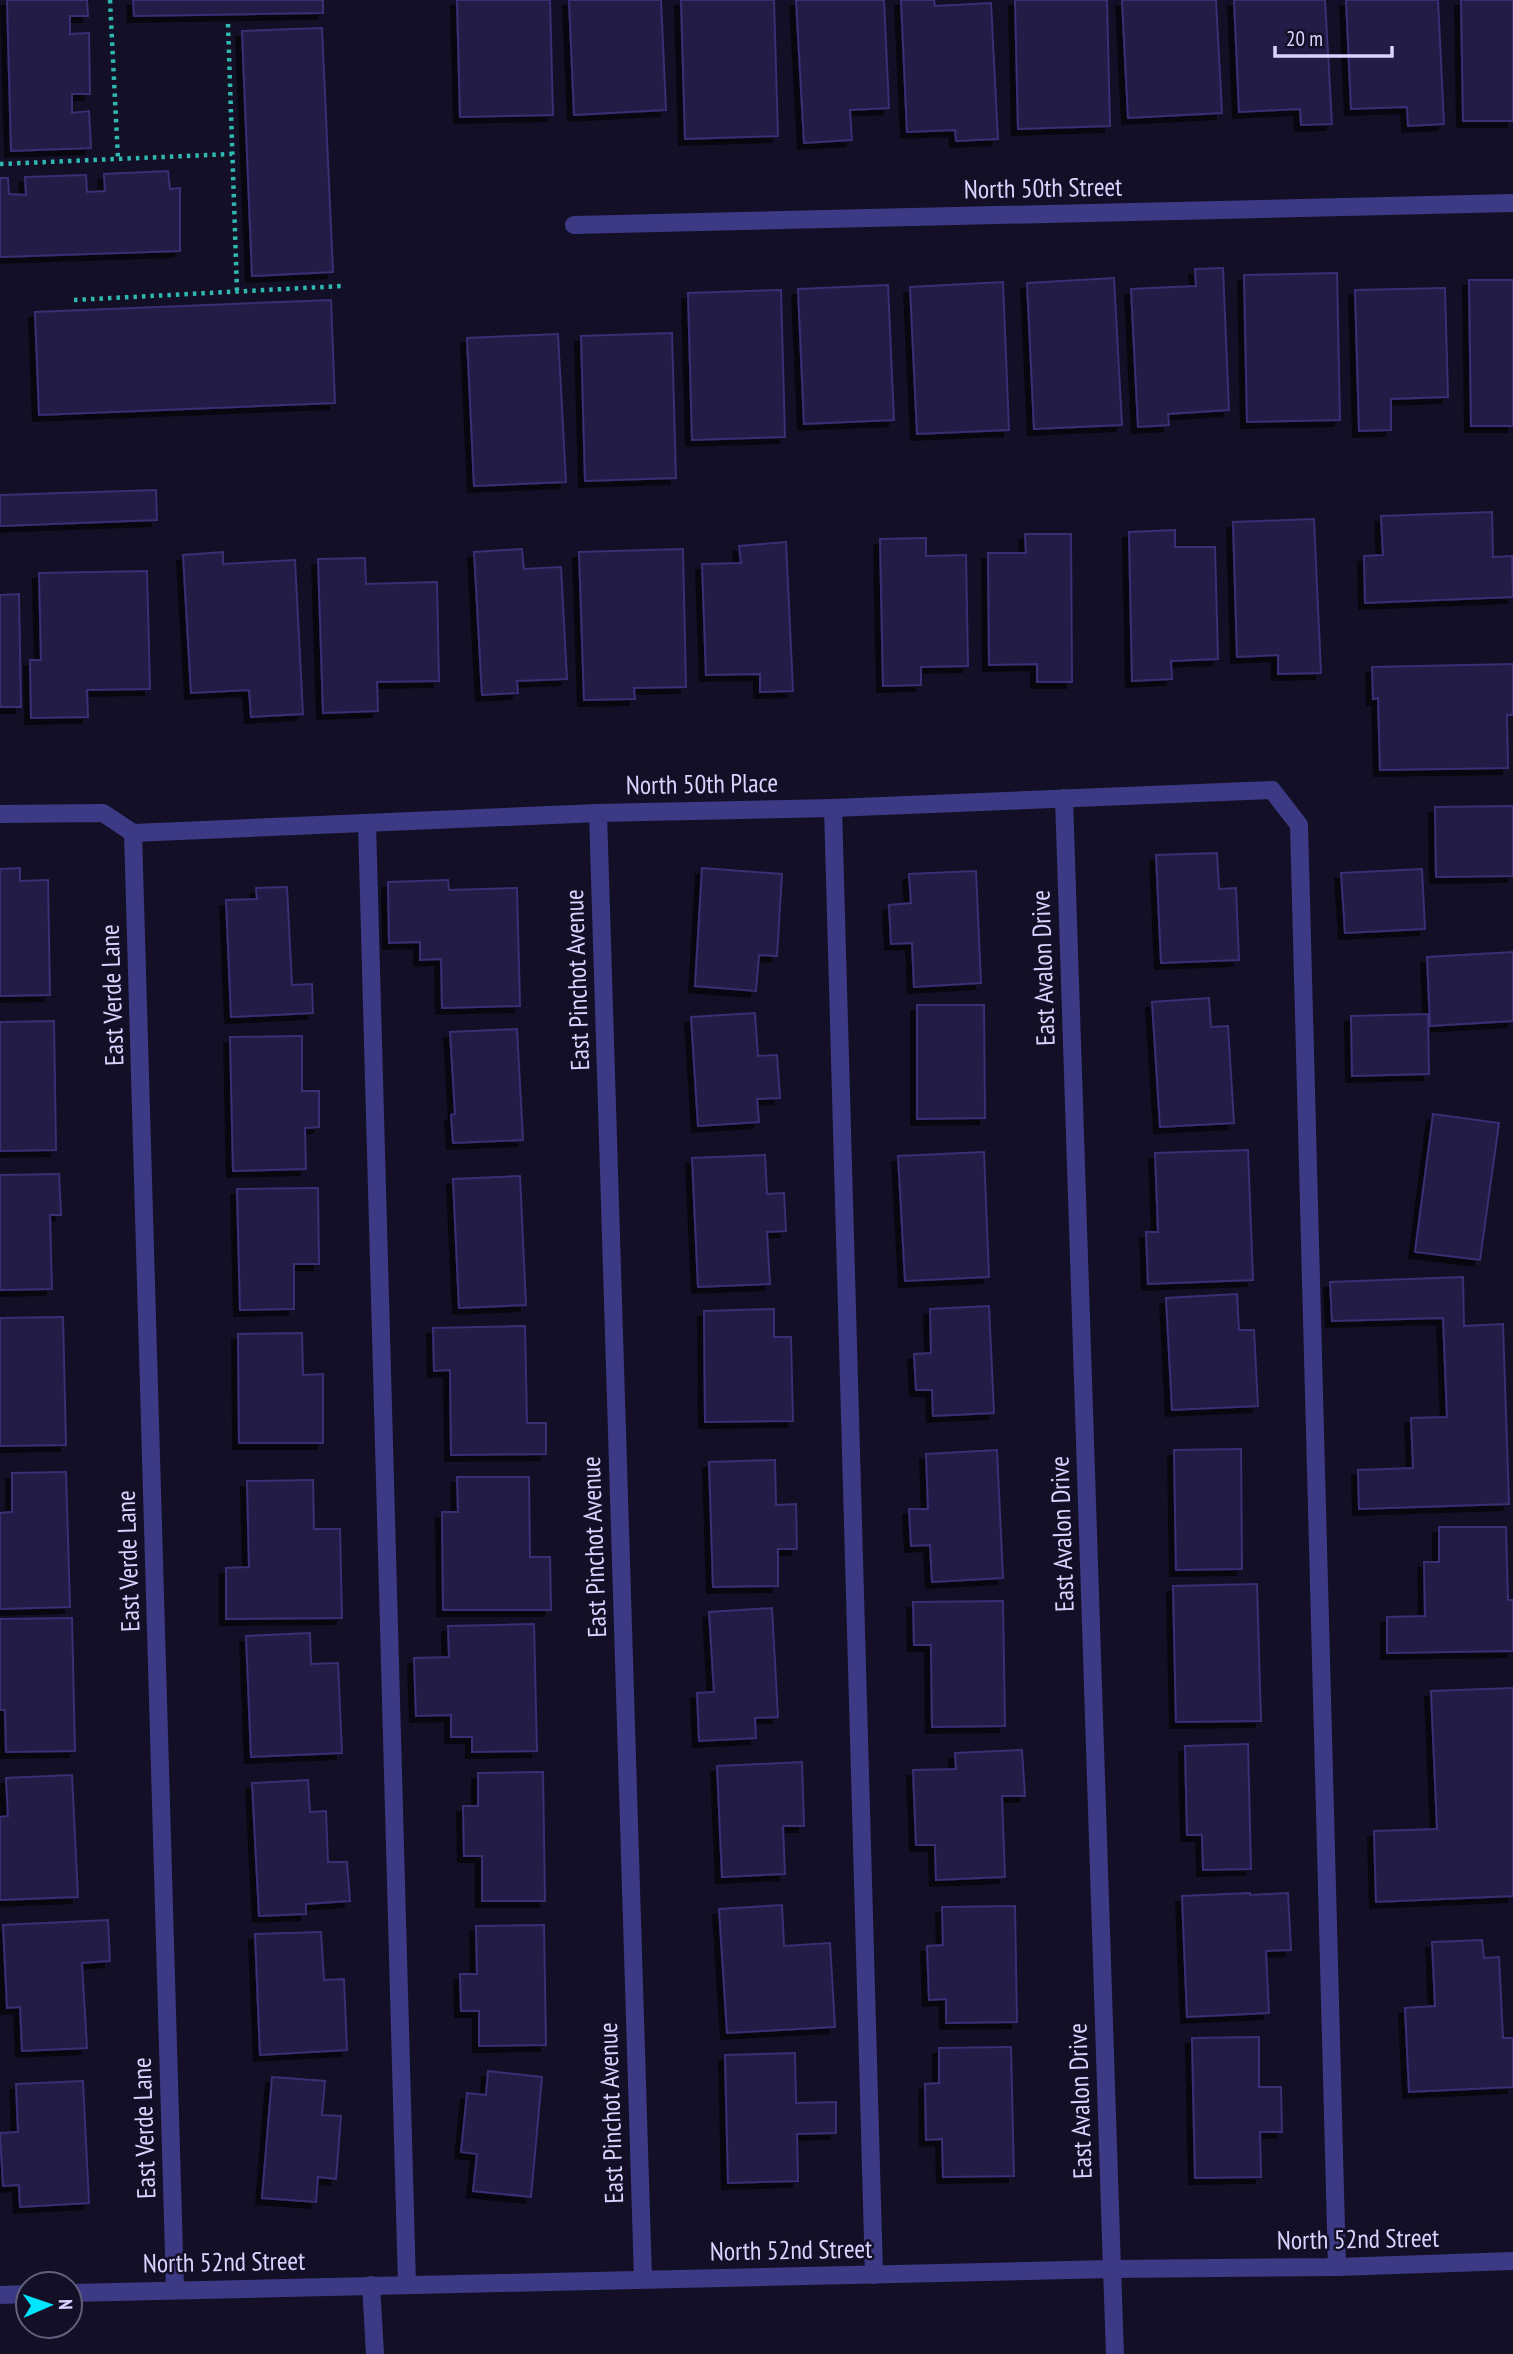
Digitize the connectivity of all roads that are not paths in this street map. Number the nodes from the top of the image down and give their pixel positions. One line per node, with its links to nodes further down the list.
1 (1513, 203): 2 (street, North 50th Street)
2 (574, 225)
3 (1064, 799): 4 (street, North 50th Place); 10 (street, North 50th Place); 11 (street, East Avalon Drive)
4 (833, 808): 5 (street, North 50th Place); 12 (street)
5 (598, 813): 7 (street, North 50th Place); 13 (street, East Pinchot Avenue)
6 (0, 814): 8 (street)
7 (367, 823): 8 (street, North 50th Place); 15 (street)
8 (134, 833): 16 (street, East Verde Lane)
9 (1513, 2261): 10 (street, North 52nd Street)
10 (1337, 2267): 11 (street, North 52nd Street)
11 (1112, 2269): 12 (street, North 52nd Street); 19 (street, East Avalon Drive)
12 (874, 2275): 13 (street, North 52nd Street)
13 (643, 2278): 15 (street, North 52nd Street)
14 (372, 2285): 15 (street, North 52nd Street); 16 (street, North 52nd Street); 18 (street)
15 (407, 2285)
16 (175, 2289): 17 (street, North 52nd Street)
17 (84, 2292)
18 (374, 2354)
19 (1115, 2354)

